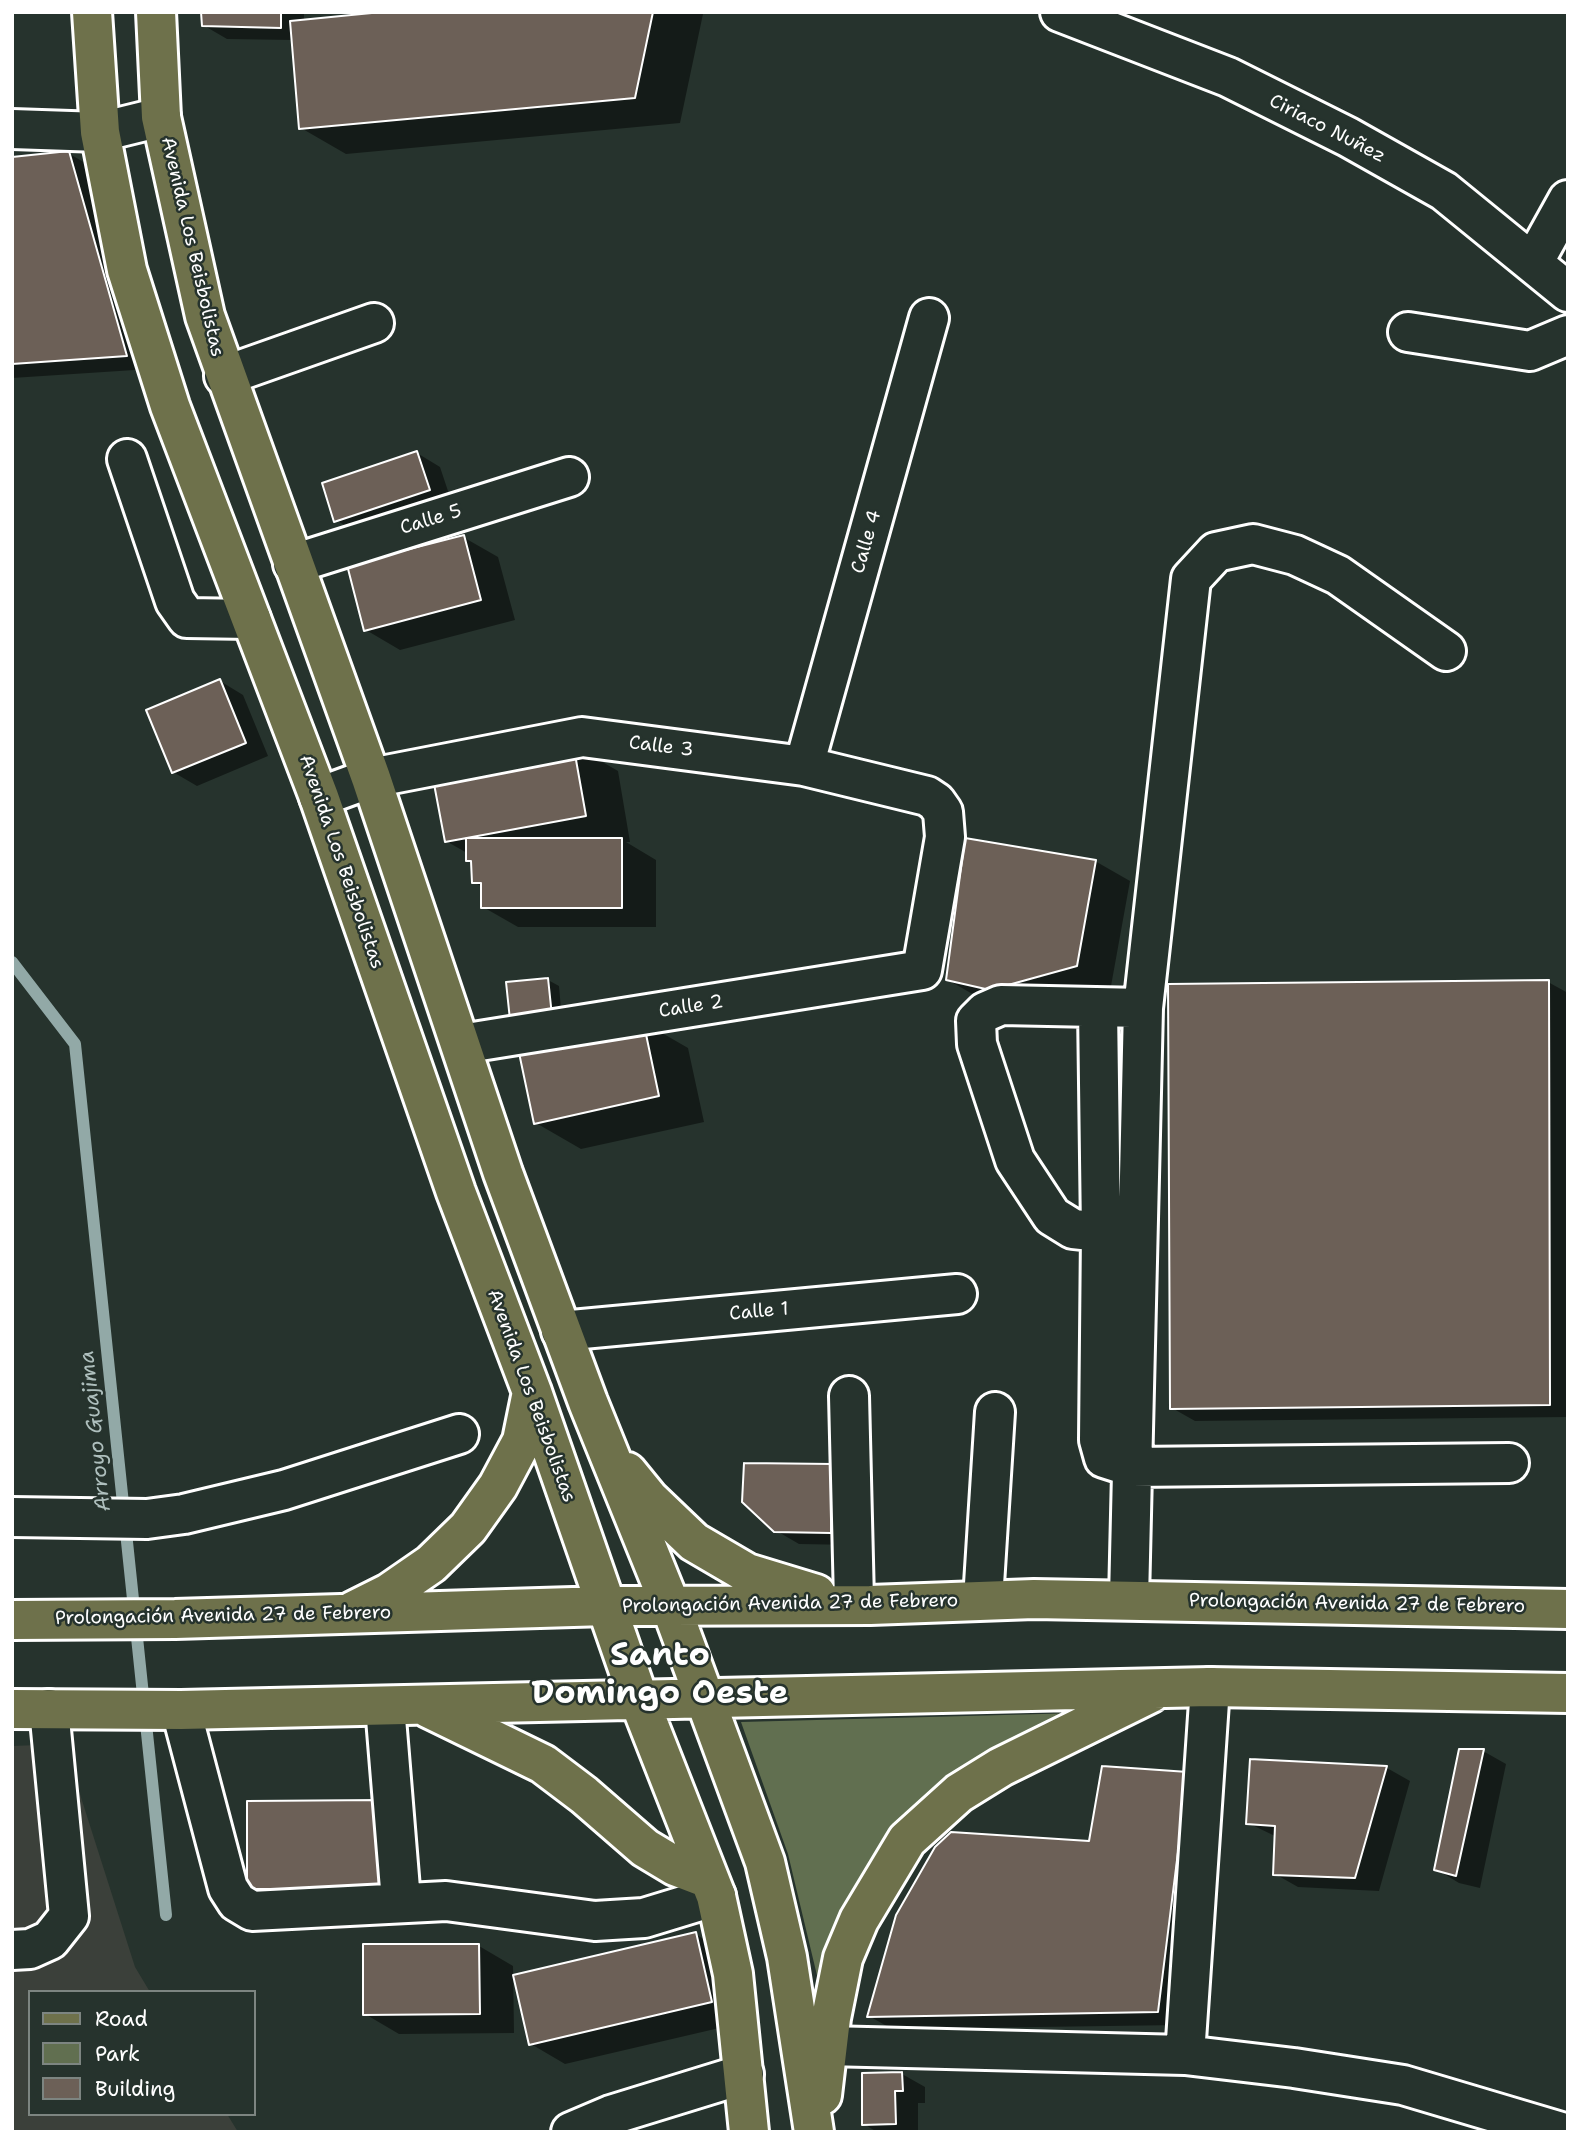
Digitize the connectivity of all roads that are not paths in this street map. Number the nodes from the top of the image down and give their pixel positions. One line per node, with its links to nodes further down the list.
1 (92, 12): 6 (main road, Avenida Los Beisbolistas)
2 (156, 12): 4 (main road, Avenida Los Beisbolistas)
3 (1060, 12): 8 (street, Ciriaco Nuñez)
4 (162, 117): 6 (street); 14 (main road, Avenida Los Beisbolistas)
5 (12, 130): 6 (street)
6 (100, 132): 18 (main road, Avenida Los Beisbolistas)
7 (1568, 200): 8 (street)
8 (1533, 262): 9 (street, Ciriaco Nuñez)
9 (1568, 292)
10 (929, 318): 20 (street, Calle 4)
11 (374, 323): 14 (street)
12 (1408, 332): 13 (street)
13 (1568, 335)
14 (224, 376): 17 (main road, Avenida Los Beisbolistas)
15 (127, 459): 18 (street)
16 (569, 477): 17 (street, Calle 5)
17 (293, 564): 21 (main road, Avenida Los Beisbolistas)
18 (251, 619): 22 (main road, Avenida Los Beisbolistas)
19 (1446, 651): 25 (street)
20 (804, 766): 21 (street, Calle 3); 23 (street, Calle 3)
21 (371, 778): 22 (street, Calle 3); 26 (main road, Avenida Los Beisbolistas)
22 (319, 797): 30 (main road, Avenida Los Beisbolistas)
23 (922, 970): 26 (street, Calle 2)
24 (1098, 1008): 25 (street); 27 (street); 27 (street)
25 (1143, 1008): 36 (street)
26 (461, 1044): 29 (main road, Avenida Los Beisbolistas)
27 (1101, 1232): 36 (street)
28 (957, 1294): 29 (street, Calle 1)
29 (561, 1331): 34 (main road, Avenida Los Beisbolistas)
30 (532, 1392): 41 (main road, Avenida Los Beisbolistas); 44 (main road)
31 (849, 1396): 40 (street)
32 (995, 1412): 39 (street)
33 (458, 1434): 37 (street)
34 (609, 1450): 40 (main road); 42 (main road, Avenida Los Beisbolistas)
35 (1509, 1463): 36 (street)
36 (1132, 1467): 38 (street)
37 (12, 1517)
38 (1129, 1599): 39 (main road, Prolongación Avenida 27 de Febrero); 43 (main road, Prolongación Avenida 27 de Febrero)
39 (983, 1600): 40 (main road, Prolongación Avenida 27 de Febrero)
40 (862, 1603): 42 (main road, Prolongación Avenida 27 de Febrero)
41 (606, 1606): 42 (main road, Prolongación Avenida 27 de Febrero); 44 (main road, Prolongación Avenida 27 de Febrero); 50 (main road, Avenida Los Beisbolistas)
42 (671, 1607): 49 (main road, Avenida Los Beisbolistas)
43 (1568, 1609)
44 (343, 1616): 45 (main road, Prolongación Avenida 27 de Febrero)
45 (12, 1620)
46 (1161, 1688): 47 (main road); 49 (main road); 57 (main road)
47 (1210, 1688): 48 (main road); 58 (street)
48 (1568, 1693)
49 (705, 1699): 50 (main road); 62 (main road, Avenida Los Beisbolistas)
50 (639, 1700): 51 (main road); 54 (main road, Avenida Los Beisbolistas)
51 (400, 1704): 53 (main road); 54 (main road); 55 (street)
52 (44, 1709): 53 (main road); 56 (street)
53 (171, 1710): 55 (street)
54 (712, 1888): 55 (street); 59 (main road, Avenida Los Beisbolistas)
55 (401, 1901)
56 (12, 1950)
57 (827, 2046): 58 (street); 62 (main road)
58 (1185, 2055): 63 (street)
59 (744, 2074): 60 (street); 61 (main road, Avenida Los Beisbolistas)
60 (571, 2132)
61 (749, 2132)
62 (816, 2132)
63 (1561, 2132)

